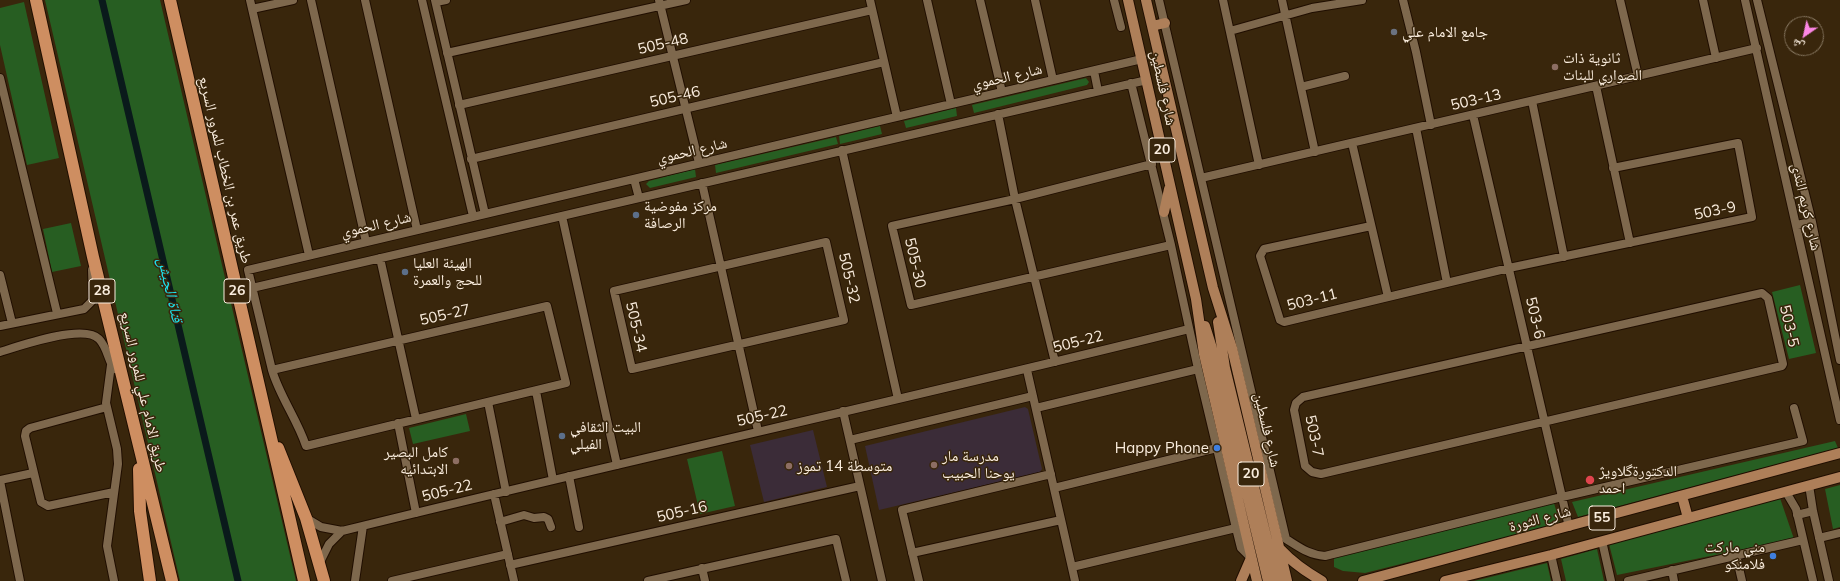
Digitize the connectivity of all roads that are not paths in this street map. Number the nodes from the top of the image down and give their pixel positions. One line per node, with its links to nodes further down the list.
1 (36, 0): 88 (highway, طريق الامام علي للمرور السريع / 28)
2 (170, 0): 128 (highway, طريق عمر بن الخطاب للمرور السريع / 26)
3 (250, 0): 29 (street)
4 (293, 0): 29 (street)
5 (311, 0): 84 (street)
6 (365, 0): 83 (street)
7 (422, 0): 78 (street)
8 (446, 0): 26 (street)
9 (686, 0): 27 (street)
10 (870, 0): 30 (street)
11 (927, 0): 54 (street)
12 (980, 0): 52 (street)
13 (1035, 0): 46 (street)
14 (1114, 0): 34 (street)
15 (1118, 0): 28 (main road)
16 (1146, 0): 33 (main road, شارع فلسطين / 20)
17 (1159, 0): 32 (street)
18 (1223, 0): 35 (street)
19 (1282, 0): 31 (street)
20 (1362, 0): 31 (street)
21 (1402, 0): 60 (street)
22 (1620, 0): 44 (street)
23 (1703, 0): 39 (street)
24 (1745, 0): 36 (street, شارع كريم الندى)
25 (1758, 0): 80 (street, شارع كريم الندى)
26 (436, 1): 37 (street)
27 (660, 3): 37 (street); 38 (street)
28 (1129, 3): 40 (main road, شارع فلسطين / 20)
29 (252, 9): 87 (street)
30 (872, 10): 38 (street, 505-48); 41 (street)
31 (1286, 16): 35 (street); 50 (street)
32 (1164, 23): 33 (main road); 70 (street)
33 (1152, 26): 97 (main road, شارع فلسطين / 20)
34 (1121, 28)
35 (1230, 31): 68 (street)
36 (1756, 48): 39 (street, 503-13); 81 (street, شارع كريم الندى)
37 (447, 53): 55 (street)
38 (673, 56): 55 (street, 505-48); 56 (street)
39 (1716, 58): 44 (street, 503-13)
40 (1142, 59): 42 (street, شارع الحموي); 47 (main road, شارع فلسطين / 20)
41 (884, 62): 56 (street, 505-46); 59 (street)
42 (1094, 71): 46 (street, شارع الحموي); 51 (street)
43 (1345, 76): 50 (street)
44 (1638, 76): 49 (street, 503-13)
45 (0, 78): 100 (street)
46 (1053, 80): 52 (street, شارع الحموي)
47 (1147, 80): 48 (street); 73 (main road, شارع فلسطين / 20)
48 (1131, 83): 51 (street); 67 (street)
49 (1596, 86): 53 (street, 503-13); 69 (street)
50 (1301, 87): 64 (street)
51 (1098, 91): 57 (street)
52 (1002, 92): 54 (street, شارع الحموي)
53 (1532, 101): 58 (street, 503-13); 89 (street)
54 (951, 104): 59 (street, شارع الحموي)
55 (459, 105): 65 (street)
56 (686, 109): 65 (street, 505-46); 66 (street)
57 (998, 114): 63 (street); 75 (street)
58 (1473, 115): 60 (street, 503-13); 92 (street, 503-6)
59 (898, 117): 66 (street, شارع الحموي)
60 (1431, 125): 61 (street, 503-13)
61 (1416, 128): 62 (street, 503-13); 95 (street)
62 (1352, 143): 64 (street, 503-13); 82 (street)
63 (842, 150): 72 (street); 118 (street)
64 (1315, 152): 68 (street, 503-13)
65 (472, 159): 77 (street)
66 (699, 163): 71 (street, شارع الحموي)
67 (1152, 164): 75 (street); 76 (street)
68 (1259, 165): 70 (street, 503-13)
69 (1613, 168): 85 (street); 85 (street, 503-9)
70 (1201, 178): 149 (street)
71 (634, 179): 74 (street); 77 (street, شارع الحموي)
72 (702, 183): 74 (street); 91 (street)
73 (1170, 187): 76 (main road); 99 (main road, شارع فلسطين / 20)
74 (639, 198): 79 (street)
75 (1015, 199): 94 (street); 94 (street, 505-30)
76 (1164, 212): 86 (street)
77 (485, 214): 78 (street, شارع الحموي)
78 (473, 216): 83 (street, شارع الحموي)
79 (562, 216): 90 (street); 134 (street)
80 (1812, 222): 81 (street); 108 (street, شارع كريم الندى)
81 (1796, 225): 126 (street, شارع كريم الندى)
82 (1371, 226): 98 (street); 98 (street, 503-11)
83 (417, 230): 84 (street, شارع الحموي)
84 (366, 242): 87 (street, شارع الحموي)
85 (1630, 243): 89 (street, 503-9)
86 (1171, 244): 94 (street); 103 (street)
87 (309, 255): 96 (street, شارع الحموي)
88 (93, 257): 100 (street); 115 (highway, طريق الامام علي للمرور السريع / 28)
89 (1564, 257): 92 (street, 503-9)
90 (380, 258): 96 (street); 104 (street)
91 (720, 265): 105 (street); 105 (street, 505-32); 105 (street, 505-34)
92 (1509, 268): 95 (street, 503-11); 106 (street, 503-6)
93 (0, 275): 101 (street)
94 (1034, 276): 109 (street)
95 (1447, 283): 98 (street, 503-11)
96 (252, 288): 113 (street)
97 (1213, 288): 112 (main road, شارع فلسطين / 20); 167 (main road, شارع فلسطين / 20)
98 (1388, 297)
99 (1196, 300): 112 (main road, شارع فلسطين / 20); 172 (main road, شارع فلسطين / 20)
100 (58, 313): 101 (street)
101 (12, 323): 102 (street)
102 (0, 326)
103 (1189, 329): 109 (street, 505-22); 111 (street)
104 (398, 341): 113 (street, 505-27); 116 (street, 505-27); 124 (street)
105 (739, 345): 129 (street)
106 (1527, 346): 125 (street, 503-6); 125 (street, 503-7); 125 (street, 503-5)
107 (0, 352): 110 (street)
108 (1840, 360)
109 (1055, 362): 114 (street, 505-22)
110 (111, 366): 115 (street); 120 (street)
111 (1198, 369): 121 (street); 132 (street)
112 (1221, 369): 195 (main road, شارع فلسطين / 20); 196 (main road, شارع فلسطين / 20)
113 (272, 370): 127 (street)
114 (1027, 370): 117 (street); 118 (street, 505-22)
115 (124, 384): 131 (highway, طريق الامام علي للمرور السريع / 28)
116 (536, 391): 119 (street); 139 (street)
117 (1033, 396): 121 (street); 130 (street)
118 (898, 399): 123 (street, 505-22)
119 (488, 402): 124 (street); 145 (street)
120 (107, 407): 135 (street); 144 (street)
121 (1036, 408): 136 (street)
122 (1794, 408): 149 (street)
123 (843, 411): 129 (street, 505-22); 130 (street)
124 (416, 419): 127 (street)
125 (1544, 420): 149 (street, 503-6)
126 (1840, 420)
127 (398, 423): 151 (street)
128 (268, 427): 153 (highway); 182 (highway, طريق عمر بن الخطاب للمرور السريع / 26)
129 (758, 431): 134 (street, 505-22)
130 (850, 440): 141 (street)
131 (138, 442): 180 (highway); 181 (highway, طريق الامام علي للمرور السريع / 28)
132 (1217, 448): 143 (street); 161 (street)
133 (1840, 453): 148 (main road, شارع الثورة / 55)
134 (618, 465): 137 (street, 505-22)
135 (33, 473): 140 (street); 144 (street)
136 (1050, 474): 143 (street); 168 (street)
137 (569, 476): 139 (street, 505-22); 159 (street)
138 (1840, 477): 142 (main road, 55)
139 (553, 480): 145 (street, 505-22)
140 (0, 481): 179 (street)
141 (860, 486): 174 (street, 505-16); 190 (street)
142 (1809, 486): 146 (main road, 55); 150 (street)
143 (1054, 488): 155 (street)
144 (114, 492): 178 (street)
145 (506, 492): 147 (street, 505-22)
146 (1786, 492): 152 (street); 154 (main road, 55)
147 (494, 494): 151 (street, 505-22); 156 (street)
148 (1682, 496): 154 (main road); 160 (main road, شارع الثورة / 55)
149 (1562, 497): 160 (street, 503-6)
150 (1812, 511): 152 (street); 164 (street)
151 (416, 513): 157 (street, 505-22)
152 (1797, 515): 165 (street)
153 (306, 518): 162 (street, 505-22); 173 (highway)
154 (1688, 518): 166 (main road, 55)
155 (1061, 520): 168 (street); 175 (street)
156 (500, 522): 158 (street); 169 (street)
157 (363, 526): 162 (street, 505-22); 184 (street)
158 (551, 527)
159 (579, 527)
160 (1569, 527): 199 (main road, شارع الثورة / 55)
161 (1236, 528): 172 (street); 175 (street)
162 (342, 532): 173 (street, 505-22)
163 (1840, 533): 164 (street)
164 (1819, 538): 207 (street)
165 (1803, 540): 171 (street); 206 (street)
166 (1602, 542): 170 (main road, 55); 202 (street)
167 (1279, 548): 197 (main road, شارع فلسطين / 20); 198 (main road)
168 (912, 553): 191 (street)
169 (508, 554): 174 (street); 185 (street)
170 (1551, 555): 200 (main road, 55); 201 (street)
171 (1736, 555): 177 (street); 205 (street)
172 (1251, 558): 193 (main road); 194 (main road, شارع فلسطين / 20)
173 (319, 564): 183 (highway)
174 (510, 565): 186 (street)
175 (1072, 567): 192 (street)
176 (702, 568): 187 (street); 188 (street); 189 (street)
177 (1672, 570): 203 (street); 204 (street)
178 (111, 580)
179 (20, 581)
180 (150, 581)
181 (172, 581)
182 (304, 581)
183 (324, 581)
184 (355, 581)
185 (392, 581)
186 (514, 581)
187 (648, 581)
188 (705, 581)
189 (846, 581)
190 (882, 581)
191 (919, 581)
192 (1075, 581)
193 (1241, 581)
194 (1257, 581)
195 (1268, 581)
196 (1277, 581)
197 (1287, 581)
198 (1322, 581)
199 (1363, 581)
200 (1445, 581)
201 (1557, 581)
202 (1611, 581)
203 (1628, 581)
204 (1674, 581)
205 (1742, 581)
206 (1813, 581)
207 (1829, 581)

